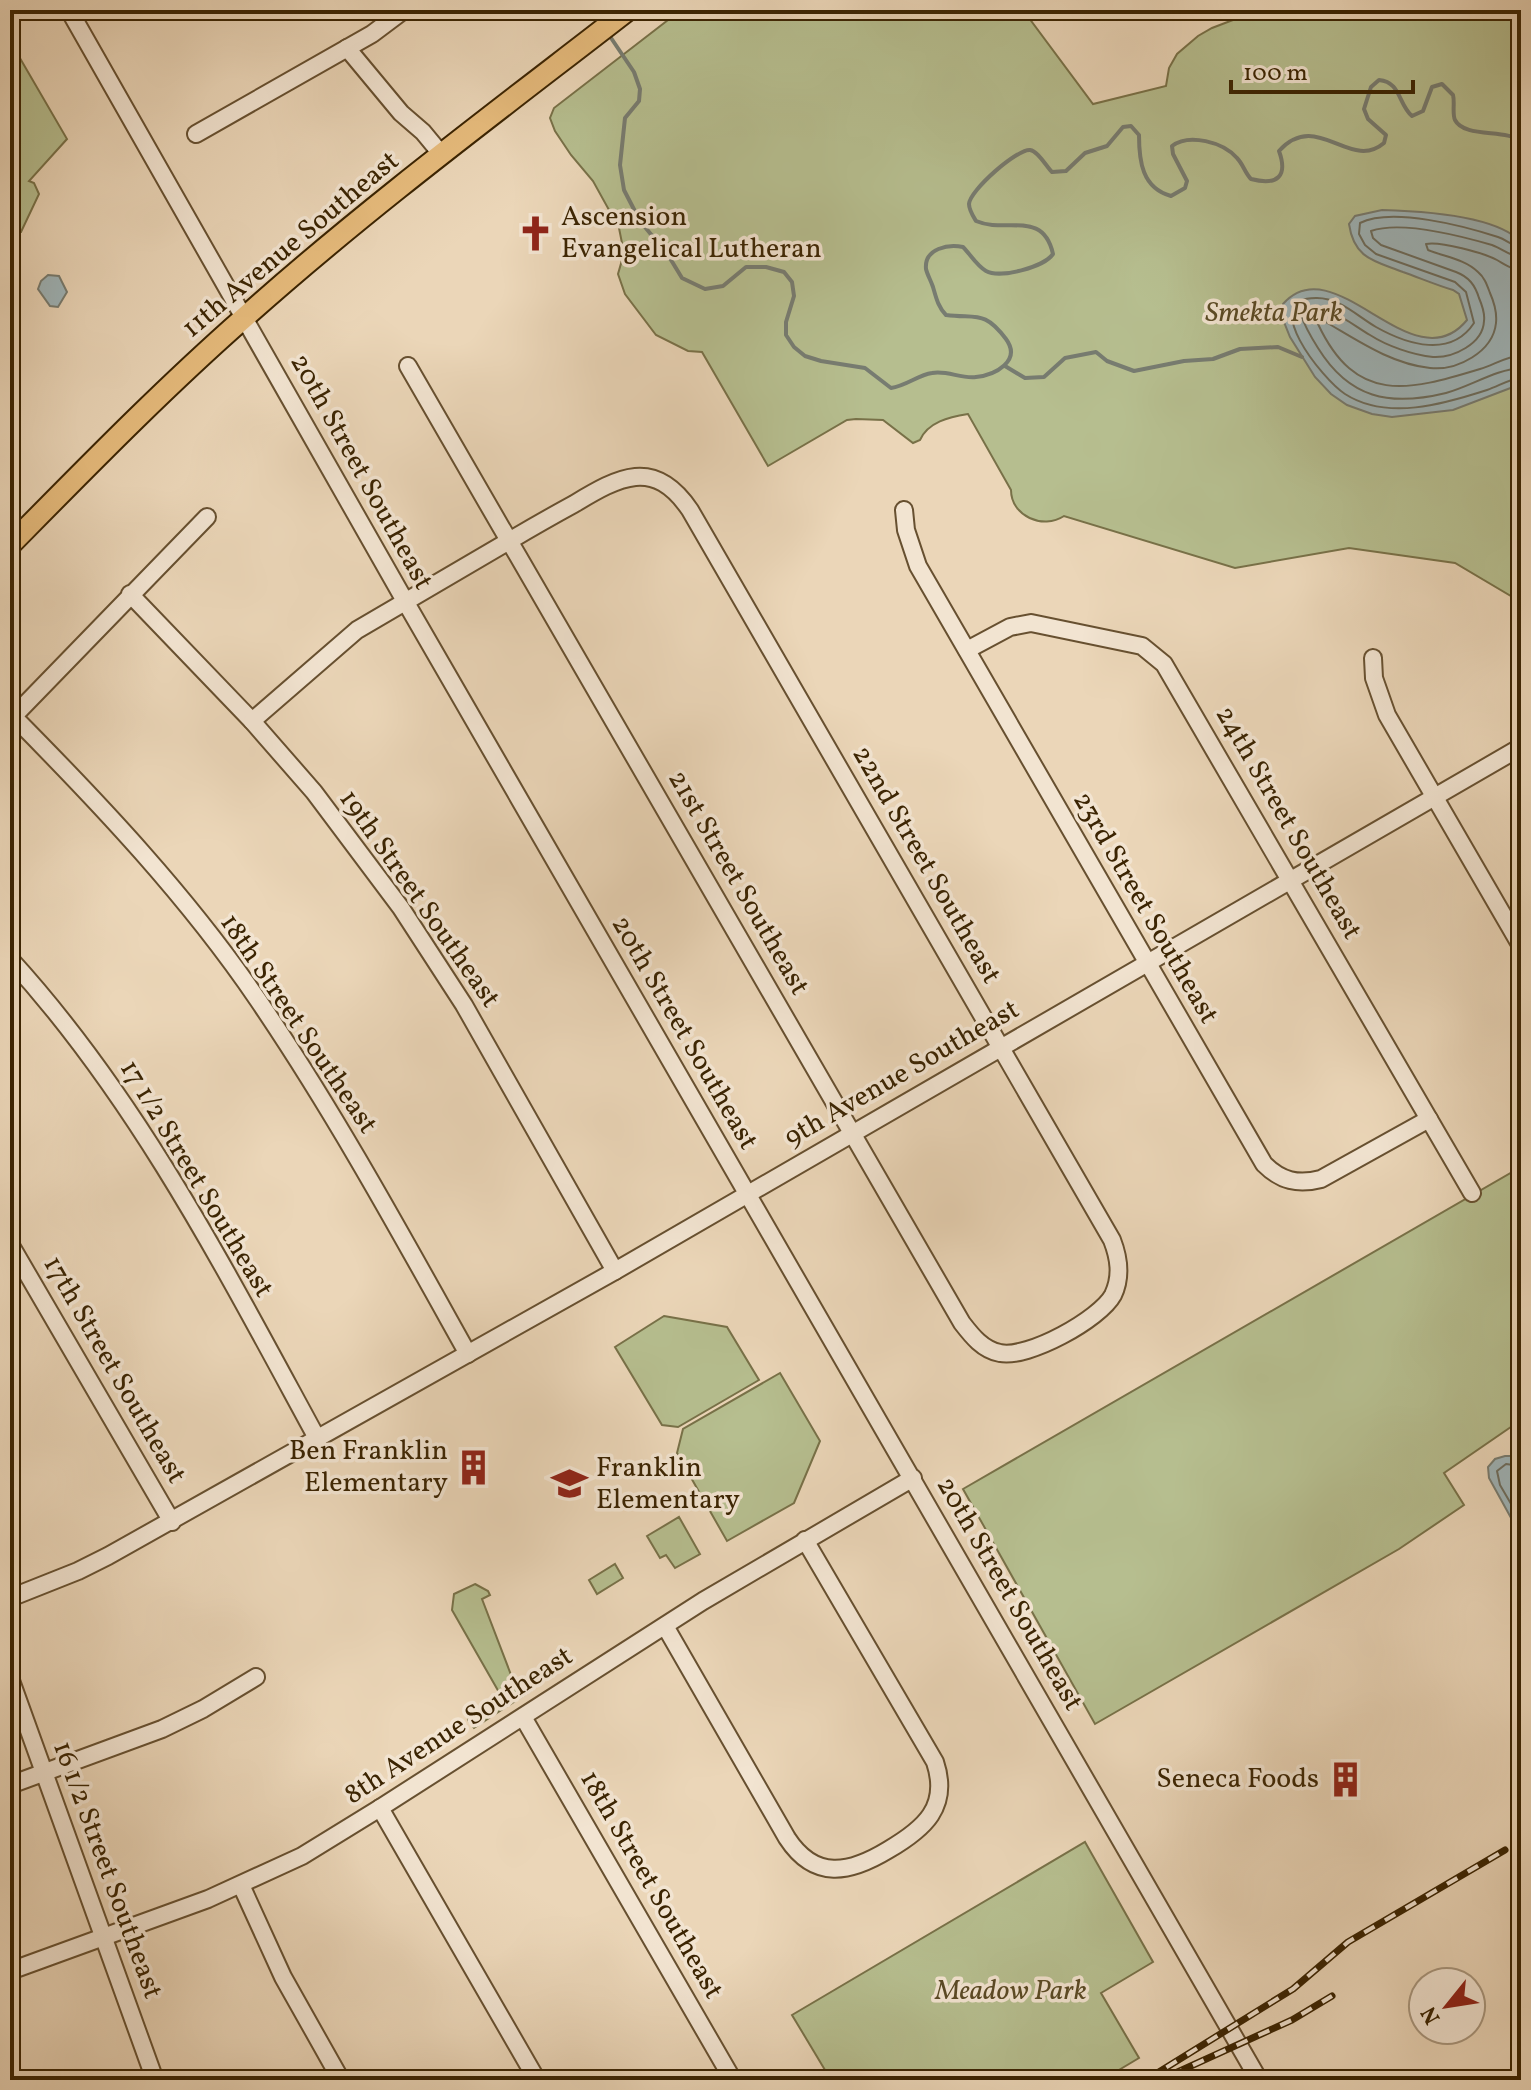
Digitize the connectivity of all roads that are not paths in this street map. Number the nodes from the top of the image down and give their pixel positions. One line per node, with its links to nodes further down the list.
1 (69, 10): 7 (street, 20th Street Southeast)
2 (404, 10): 4 (street)
3 (628, 10): 6 (main road, 11th Avenue Southeast)
4 (347, 48): 5 (street); 6 (street)
5 (196, 134)
6 (442, 155): 7 (main road, 11th Avenue Southeast)
7 (244, 317): 12 (main road, 11th Avenue Southeast); 14 (street, 20th Street Southeast)
8 (408, 366): 11 (street, 21st Street Southeast)
9 (904, 510): 15 (street, 23rd Street Southeast)
10 (207, 517): 13 (street)
11 (509, 541): 14 (street); 25 (street, 22nd Street Southeast); 27 (street, 21st Street Southeast)
12 (10, 545)
13 (130, 594): 17 (street); 18 (street, 19th Street Southeast)
14 (405, 601): 18 (street); 29 (street, 20th Street Southeast)
15 (967, 650): 21 (street, 24th Street Southeast); 24 (street, 23rd Street Southeast)
16 (1373, 658): 20 (street)
17 (12, 718): 33 (street, 18th Street Southeast)
18 (252, 721): 31 (street, 19th Street Southeast)
19 (1521, 747): 20 (street, 9th Avenue Southeast)
20 (1435, 796): 21 (street, 9th Avenue Southeast); 22 (street)
21 (1291, 880): 24 (street, 9th Avenue Southeast); 26 (street, 24th Street Southeast)
22 (1521, 946)
23 (10, 959): 34 (street, 17 1/2 Street Southeast)
24 (1147, 963): 25 (street, 9th Avenue Southeast); 26 (street, 23rd Street Southeast)
25 (1003, 1048): 27 (street, 9th Avenue Southeast); 32 (street, 22nd Street Southeast)
26 (1429, 1119): 28 (street, 24th Street Southeast)
27 (852, 1132): 29 (street, 9th Avenue Southeast); 32 (street, 21st Street Southeast)
28 (1472, 1193)
29 (747, 1194): 31 (street, 9th Avenue Southeast); 35 (street, 20th Street Southeast)
30 (10, 1244): 36 (street, 17th Street Southeast)
31 (615, 1271): 33 (street, 9th Avenue Southeast)
32 (1066, 1332)
33 (468, 1354): 34 (street, 9th Avenue Southeast)
34 (318, 1440): 36 (street, 9th Avenue Southeast)
35 (913, 1478): 37 (street, 8th Avenue Southeast); 53 (street, 20th Street Southeast)
36 (172, 1522): 38 (street, 9th Avenue Southeast)
37 (805, 1540): 39 (street, 8th Avenue Southeast); 39 (street)
38 (10, 1598)
39 (665, 1626): 42 (street, 8th Avenue Southeast)
40 (256, 1677): 43 (street)
41 (10, 1678): 43 (street, 16 1/2 Street Southeast)
42 (523, 1717): 45 (street, 8th Avenue Southeast); 52 (street, 18th Street Southeast)
43 (44, 1772): 44 (street); 47 (street, 16 1/2 Street Southeast)
44 (10, 1785)
45 (380, 1808): 46 (street, 8th Avenue Southeast); 51 (street)
46 (241, 1885): 47 (street, 8th Avenue Southeast); 50 (street)
47 (103, 1938): 48 (street, 8th Avenue Southeast); 49 (street, 16 1/2 Street Southeast)
48 (10, 1971)
49 (155, 2080)
50 (341, 2080)
51 (537, 2080)
52 (733, 2080)
53 (1259, 2080)

